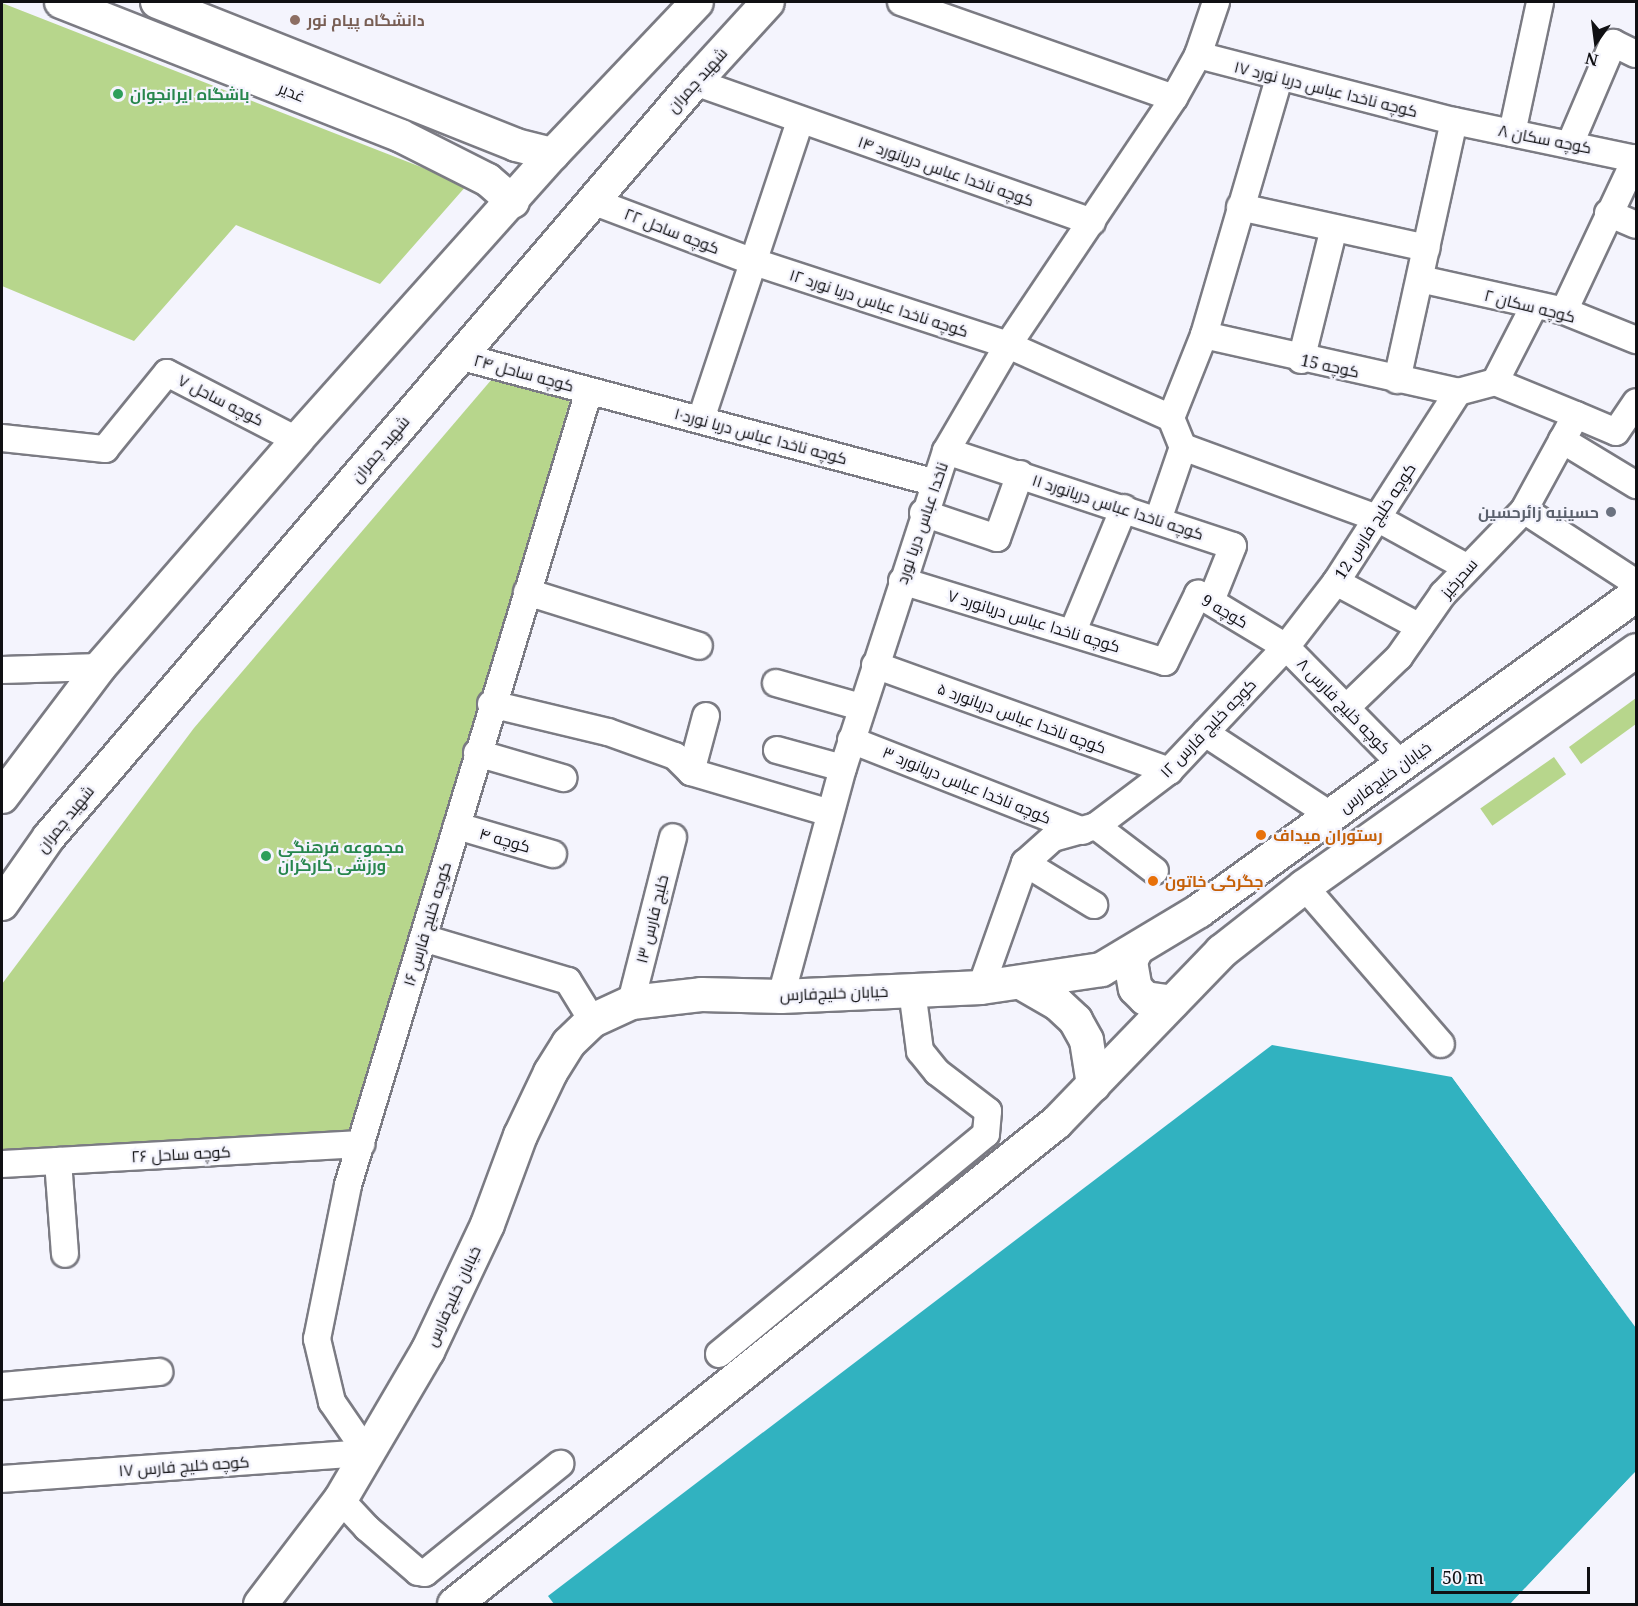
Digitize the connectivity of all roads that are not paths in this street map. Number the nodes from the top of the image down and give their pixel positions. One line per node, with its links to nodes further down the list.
1 (61, 2): 20 (street, غدیر)
2 (157, 2): 15 (street)
3 (697, 2): 18 (street)
4 (768, 2): 11 (street, شهید چمران)
5 (901, 2): 12 (street)
6 (1216, 2): 9 (street, ناخدا عباس دریا نورد)
7 (1540, 2): 16 (street)
8 (1636, 54): 17 (street)
9 (1198, 56): 10 (street, کوچه ناخدا عباس دریا نورد ۱۷); 12 (street, ناخدا عباس دریا نورد)
10 (1279, 78): 14 (street, کوچه ناخدا عباس دریا نورد ۱۷); 23 (street)
11 (695, 82): 13 (street, کوچه ناخدا عباس دریانورد ۱۴); 21 (street, شهید چمران)
12 (1174, 98): 25 (street, ناخدا عباس دریا نورد)
13 (800, 121): 25 (street, کوچه ناخدا عباس دریانورد ۱۴); 29 (street)
14 (1454, 121): 16 (street, کوچه سکان ۸); 28 (street)
15 (472, 128): 18 (street); 20 (street)
16 (1512, 133): 17 (street, کوچه سکان ۸)
17 (1570, 144): 19 (street, کوچه سکان ۸)
18 (553, 154): 22 (street)
19 (1636, 158): 24 (street)
20 (454, 163): 22 (street, غدیر)
21 (592, 201): 29 (street, کوچه ساحل ۲۲); 36 (street, شهید چمران)
22 (513, 202): 47 (street)
23 (1240, 207): 27 (street); 33 (street)
24 (1608, 213): 26 (street); 32 (street)
25 (1092, 222): 35 (street, ناخدا عباس دریا نورد)
26 (1636, 225)
27 (1334, 228): 28 (street); 37 (street)
28 (1427, 248): 30 (street)
29 (751, 261): 35 (street, کوچه ناخدا عباس دریا نورد ۱۲); 45 (street)
30 (1420, 279): 31 (street, کوچه سکان ۲); 38 (street)
31 (1534, 306): 32 (street, کوچه سکان ۲); 39 (street)
32 (1564, 311): 34 (street, کوچه سکان ۲)
33 (1204, 335): 37 (street, کوچه 15); 44 (street)
34 (1636, 340)
35 (1008, 345): 44 (street, کوچه ناخدا عباس دریا نورد ۱۲); 50 (street, ناخدا عباس دریا نورد)
36 (459, 356): 40 (street, کوچه ساحل ۲۴); 99 (street, شهید چمران)
37 (1301, 360): 38 (street, کوچه 15)
38 (1397, 380): 41 (street, کوچه 15)
39 (1495, 382): 41 (street); 43 (street)
40 (589, 391): 45 (street, کوچه ناخدا عباس دریا نورد۱۰); 63 (street, کوچه خلیج فارس ۱۶)
41 (1458, 392): 57 (street, کوچه خلیج فارس 12)
42 (1636, 402): 43 (street)
43 (1576, 415): 48 (street, سحرخیز)
44 (1171, 418): 49 (street)
45 (701, 419): 52 (street, کوچه ناخدا عباس دریا نورد۱۰)
46 (2, 438): 47 (street, کوچه ساحل ۷)
47 (297, 440): 73 (street)
48 (1562, 440): 53 (street); 55 (street, سحرخیز)
49 (1183, 447): 57 (street); 58 (street)
50 (946, 451): 51 (street, کوچه ناخدا عباس دریانورد ۱۱); 52 (street, ناخدا عباس دریا نورد)
51 (1020, 474): 54 (street, کوچه ناخدا عباس دریانورد ۱۱); 56 (street)
52 (934, 482): 56 (street, ناخدا عباس دریا نورد)
53 (1636, 485)
54 (1124, 508): 58 (street, کوچه ناخدا عباس دریانورد ۱۱); 67 (street)
55 (1524, 510): 59 (street, سحرخیز); 62 (street)
56 (923, 513): 60 (street, ناخدا عباس دریا نورد)
57 (1377, 518): 59 (street); 61 (street, کوچه خلیج فارس 12)
58 (1158, 520): 65 (street, کوچه ناخدا عباس دریانورد ۱۱)
59 (1466, 567): 66 (street, سحرخیز)
60 (902, 581): 67 (street, کوچه ناخدا عباس دریانورد ۷); 72 (street, ناخدا عباس دریا نورد)
61 (1336, 582): 66 (street); 69 (street, کوچه خلیج فارس 12)
62 (1636, 583)
63 (527, 592): 68 (street); 76 (street, کوچه خلیج فارس ۱۶)
64 (1636, 594): 84 (main road, خیابان خلیج‌فارس)
65 (1211, 601): 69 (street, کوچه 9); 71 (street, کوچه 9)
66 (1420, 627): 78 (street, سحرخیز)
67 (1073, 632): 71 (street, کوچه ناخدا عباس دریانورد ۷)
68 (699, 646)
69 (1286, 647): 78 (street, کوچه خلیج فارس ۸); 80 (street, کوچه خلیج فارس ۱۲)
70 (1636, 650): 98 (main road)
71 (1165, 662)
72 (875, 665): 77 (street, ناخدا عباس دریا نورد); 86 (street, کوچه ناخدا عباس دریانورد ۵)
73 (100, 667): 74 (street); 89 (street)
74 (2, 670)
75 (776, 683): 77 (street)
76 (491, 704): 83 (street, کوچه خلیج فارس ۱۶); 87 (street)
77 (861, 707): 81 (street, ناخدا عباس دریا نورد)
78 (1346, 708): 84 (street, کوچه خلیج فارس ۸)
79 (706, 716): 87 (street)
80 (1205, 733): 86 (street, کوچه خلیج فارس ۱۲); 91 (street)
81 (852, 740): 85 (street, ناخدا عباس دریا نورد); 93 (street, کوچه ناخدا عباس دریانورد ۳)
82 (777, 750): 85 (street)
83 (477, 753): 88 (street); 92 (street, کوچه خلیج فارس ۱۶)
84 (1402, 765): 91 (main road, خیابان خلیج‌فارس)
85 (843, 768): 90 (street, ناخدا عباس دریا نورد)
86 (1169, 771): 93 (street, کوچه خلیج فارس ۱۲)
87 (691, 772): 90 (street)
88 (563, 778)
89 (2, 797)
90 (830, 813): 106 (street, ناخدا عباس دریا نورد)
91 (1332, 816): 102 (main road, خیابان خلیج‌فارس)
92 (457, 826): 95 (street, کوچه ۴); 101 (street, کوچه خلیج فارس ۱۶)
93 (1090, 829): 96 (street, کوچه خلیج فارس ۱۲); 97 (street, کوچه ناخدا عباس دریانورد ۳)
94 (673, 837): 107 (street, خلیج فارس ۱۳)
95 (553, 854)
96 (1025, 863): 100 (street); 104 (street, کوچه خلیج فارس ۱۲)
97 (1155, 872)
98 (1304, 886): 108 (main road); 110 (street)
99 (2, 904)
100 (1095, 905)
101 (423, 938): 109 (street); 112 (street, کوچه خلیج فارس ۱۶)
102 (1136, 949): 103 (main road, خیابان خلیج‌فارس); 108 (main road)
103 (1022, 982): 104 (main road, خیابان خلیج‌فارس); 111 (main road)
104 (981, 987): 105 (main road, خیابان خلیج‌فارس)
105 (912, 990): 106 (main road, خیابان خلیج‌فارس); 116 (street)
106 (781, 996): 107 (main road, خیابان خلیج‌فارس)
107 (631, 1002): 109 (main road, خیابان خلیج‌فارس)
108 (1172, 1002): 111 (main road)
109 (592, 1020): 119 (main road, خیابان خلیج‌فارس)
110 (1441, 1044)
111 (1093, 1084): 124 (main road)
112 (361, 1144): 113 (street, کوچه ساحل ۲۶); 119 (street, کوچه خلیج فارس ۱۶)
113 (58, 1161): 114 (street, کوچه ساحل ۲۶); 115 (street)
114 (2, 1164)
115 (65, 1254)
116 (719, 1354)
117 (159, 1372): 118 (street)
118 (2, 1386)
119 (367, 1453): 121 (street, کوچه خلیج فارس ۱۷); 122 (main road, خیابان خلیج‌فارس)
120 (560, 1464): 122 (street)
121 (2, 1479)
122 (340, 1499): 123 (main road, خیابان خلیج‌فارس)
123 (260, 1605)
124 (454, 1605)

